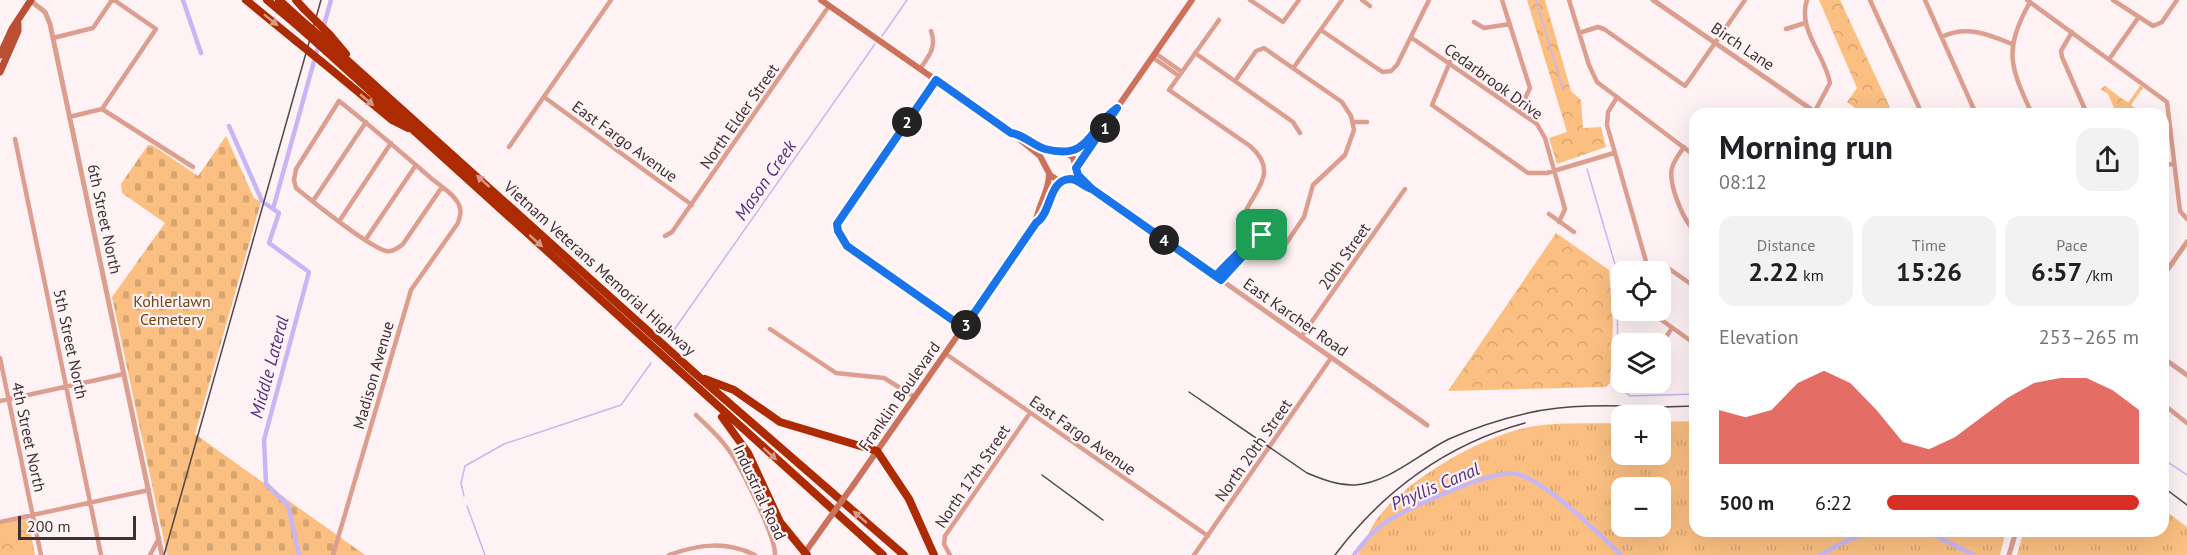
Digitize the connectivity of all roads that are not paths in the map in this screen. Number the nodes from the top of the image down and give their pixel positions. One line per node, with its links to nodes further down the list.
1 (31, 0): 32 (main road); 40 (street, 6th Street North)
2 (113, 0): 40 (street); 66 (street)
3 (246, 0): 73 (highway, one-way to 73, bridge)
4 (267, 0): 30 (highway)
5 (279, 0): 30 (highway)
6 (296, 0): 42 (highway, bridge)
7 (611, 0): 56 (street)
8 (820, 0): 25 (main road)
9 (1192, 0): 47 (main road, Franklin Boulevard)
10 (1251, 0): 11 (street)
11 (1299, 0)
12 (1342, 0): 35 (street)
13 (1362, 0): 26 (street)
14 (1429, 0): 41 (street)
15 (1503, 0): 33 (street)
16 (1569, 0): 38 (street)
17 (1653, 0): 43 (street, Birch Lane)
18 (1745, 0): 43 (street)
19 (1807, 0): 31 (street)
20 (1870, 0): 61 (street)
21 (1925, 0): 39 (street)
22 (2113, 0): 27 (street)
23 (2177, 0): 27 (street)
24 (2028, 1): 37 (street); 44 (street)
25 (829, 6): 51 (main road); 96 (street, North Elder Street)
26 (1370, 6)
27 (2138, 18): 48 (street)
28 (1219, 20): 45 (street)
29 (1474, 22): 33 (street)
30 (300, 23): 42 (highway, bridge)
31 (1805, 23): 34 (street); 60 (street)
32 (18, 24): 46 (main road); 52 (main road)
33 (1510, 24): 67 (street)
34 (1786, 29)
35 (1321, 30): 41 (street); 50 (street)
36 (931, 31): 51 (street)
37 (2072, 32): 48 (street); 64 (street)
38 (1579, 33): 43 (street); 57 (street)
39 (1942, 37): 44 (street); 62 (street)
40 (53, 38): 68 (street, 6th Street North)
41 (1412, 38): 49 (street, Cedarbrook Drive)
42 (328, 43): 73 (highway, Vietnam Veterans Memorial Highway); 127 (highway, Vietnam Veterans Memorial Highway, one-way to 42)
43 (1716, 44): 59 (street, Birch Lane)
44 (2012, 44): 63 (street)
45 (1195, 53): 53 (street); 55 (street)
46 (0, 55)
47 (1153, 55): 53 (street); 58 (main road, Franklin Boulevard)
48 (2110, 58): 65 (street)
49 (1450, 62): 67 (street, Cedarbrook Drive); 89 (street)
50 (1294, 67): 55 (street); 71 (street)
51 (920, 69): 54 (main road)
52 (0, 72)
53 (1181, 74): 104 (street)
54 (936, 80): 74 (main road); 115 (street)
55 (1235, 81): 75 (street)
56 (544, 97): 78 (street); 96 (street, East Fargo Avenue)
57 (1616, 99): 79 (street); 82 (street)
58 (1117, 108): 81 (main road, Franklin Boulevard); 88 (main road, Franklin Boulevard)
59 (1810, 108)
60 (1819, 108)
61 (1919, 108)
62 (1973, 108)
63 (2029, 108)
64 (2084, 108)
65 (2168, 108)
66 (102, 109): 68 (street); 87 (street)
67 (1519, 111): 89 (street, Cedarbrook Drive)
68 (69, 117): 125 (street, 6th Street North)
69 (2169, 120): 85 (street)
70 (366, 122): 77 (street); 95 (street); 95 (street)
71 (1353, 122): 72 (street); 104 (street)
72 (1367, 122)
73 (415, 131): 120 (highway, Vietnam Veterans Memorial Highway, one-way to 120)
74 (1011, 133): 81 (main road); 83 (main road)
75 (1300, 133)
76 (15, 139): 128 (street, 5th Street North)
77 (391, 143): 86 (street); 99 (street)
78 (509, 147)
79 (1684, 147): 80 (street); 102 (street)
80 (1689, 151)
81 (1062, 152): 83 (main road, Franklin Boulevard); 88 (main road)
82 (1614, 153): 89 (street); 108 (street)
83 (1046, 164): 90 (main road)
84 (2169, 164): 85 (street)
85 (2174, 164): 98 (street)
86 (416, 165): 92 (street); 106 (street)
87 (193, 167)
88 (1076, 170): 91 (main road, Franklin Boulevard); 93 (street)
89 (1556, 171): 100 (street, Cedarbrook Drive)
90 (1049, 174): 91 (main road); 101 (main road, Franklin Boulevard)
91 (1066, 180): 93 (street); 101 (main road, Franklin Boulevard)
92 (442, 188): 106 (street); 149 (street, Madison Avenue)
93 (1092, 189): 111 (street, East Karcher Road)
94 (1406, 189): 118 (street, 20th Street)
95 (313, 201): 99 (street)
96 (692, 205): 105 (street, North Elder Street)
97 (1549, 214): 100 (street)
98 (2187, 219)
99 (340, 220): 106 (street)
100 (1559, 222): 103 (street)
101 (1036, 223): 115 (main road, Franklin Boulevard)
102 (1689, 224)
103 (1574, 232)
104 (1259, 234): 111 (street)
105 (665, 236)
106 (366, 239)
107 (2187, 242): 109 (street)
108 (1646, 261)
109 (2169, 268)
110 (1671, 270): 112 (street)
111 (1219, 278): 118 (street, East Karcher Road)
112 (1689, 283)
113 (1665, 321): 116 (street)
114 (770, 328): 129 (street)
115 (964, 328): 121 (main road, Franklin Boulevard)
116 (1672, 328): 117 (street); 119 (street)
117 (1669, 333)
118 (1301, 337): 123 (street, East Karcher Road)
119 (1689, 340)
120 (649, 344): 153 (highway); 154 (highway, Vietnam Veterans Memorial Highway, one-way to 154)
121 (946, 354): 129 (main road, Franklin Boulevard); 133 (street, East Fargo Avenue)
122 (0, 358): 130 (street, 4th Street North)
123 (1331, 358): 136 (street, East Karcher Road); 142 (street, North 20th Street)
124 (2169, 362): 126 (street)
125 (124, 374): 128 (street); 138 (street, 6th Street North)
126 (2187, 375)
127 (698, 376): 137 (highway); 155 (highway, Vietnam Veterans Memorial Highway, one-way to 127)
128 (68, 386): 130 (street); 139 (street, 5th Street North)
129 (915, 397): 137 (main road, Franklin Boulevard)
130 (9, 399): 131 (street); 140 (street, 4th Street North)
131 (0, 401)
132 (2169, 409): 135 (street)
133 (1030, 413): 142 (street, East Fargo Avenue); 157 (street, North 17th Street)
134 (696, 415): 152 (street, Industrial Road)
135 (2187, 423)
136 (1427, 425)
137 (877, 452): 153 (main road, Franklin Boulevard, bridge); 156 (highway)
138 (148, 490): 139 (street); 144 (street, 6th Street North)
139 (92, 502): 140 (street); 146 (street, 5th Street North)
140 (33, 515): 141 (street); 145 (street, 4th Street North)
141 (0, 522)
142 (1208, 536): 158 (street, North 20th Street)
143 (2014, 537): 159 (street)
144 (159, 538): 147 (street); 148 (street, 6th Street North)
145 (41, 555)
146 (101, 555)
147 (150, 555)
148 (162, 555)
149 (333, 555)
150 (669, 555): 151 (street)
151 (755, 555)
152 (775, 555)
153 (805, 555)
154 (883, 555)
155 (904, 555)
156 (934, 555)
157 (950, 555)
158 (1194, 555)
159 (2009, 555)

